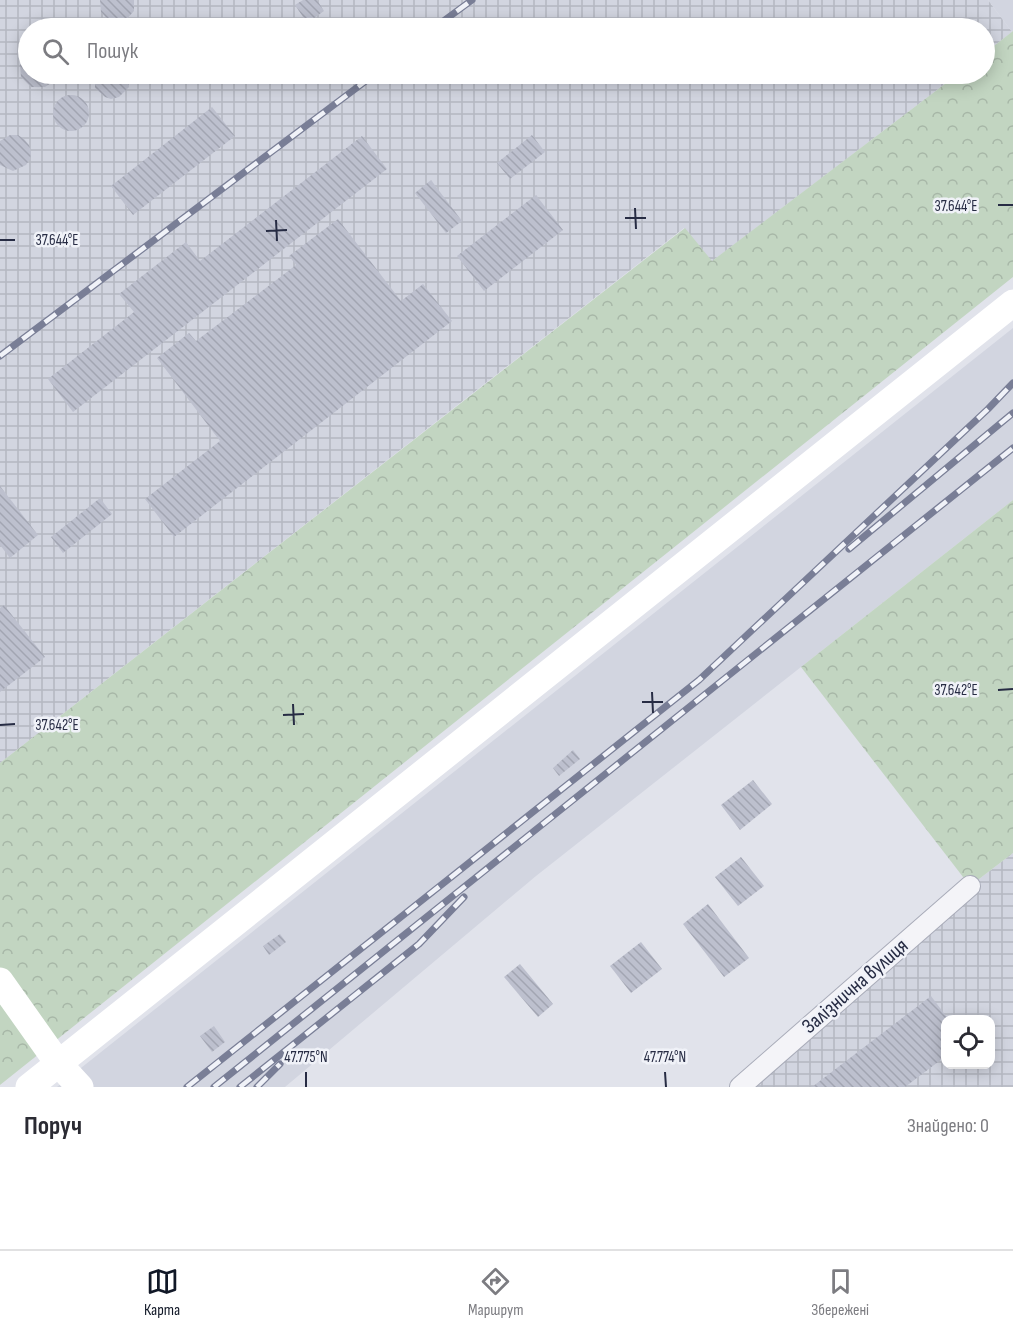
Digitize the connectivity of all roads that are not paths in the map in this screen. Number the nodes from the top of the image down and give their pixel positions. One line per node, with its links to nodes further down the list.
1 (1013, 303): 4 (street)
2 (970, 885): 7 (street, Залізнична вулиця)
3 (0, 981): 4 (street)
4 (58, 1064): 5 (street); 6 (street)
5 (29, 1087)
6 (80, 1087)
7 (740, 1087)

